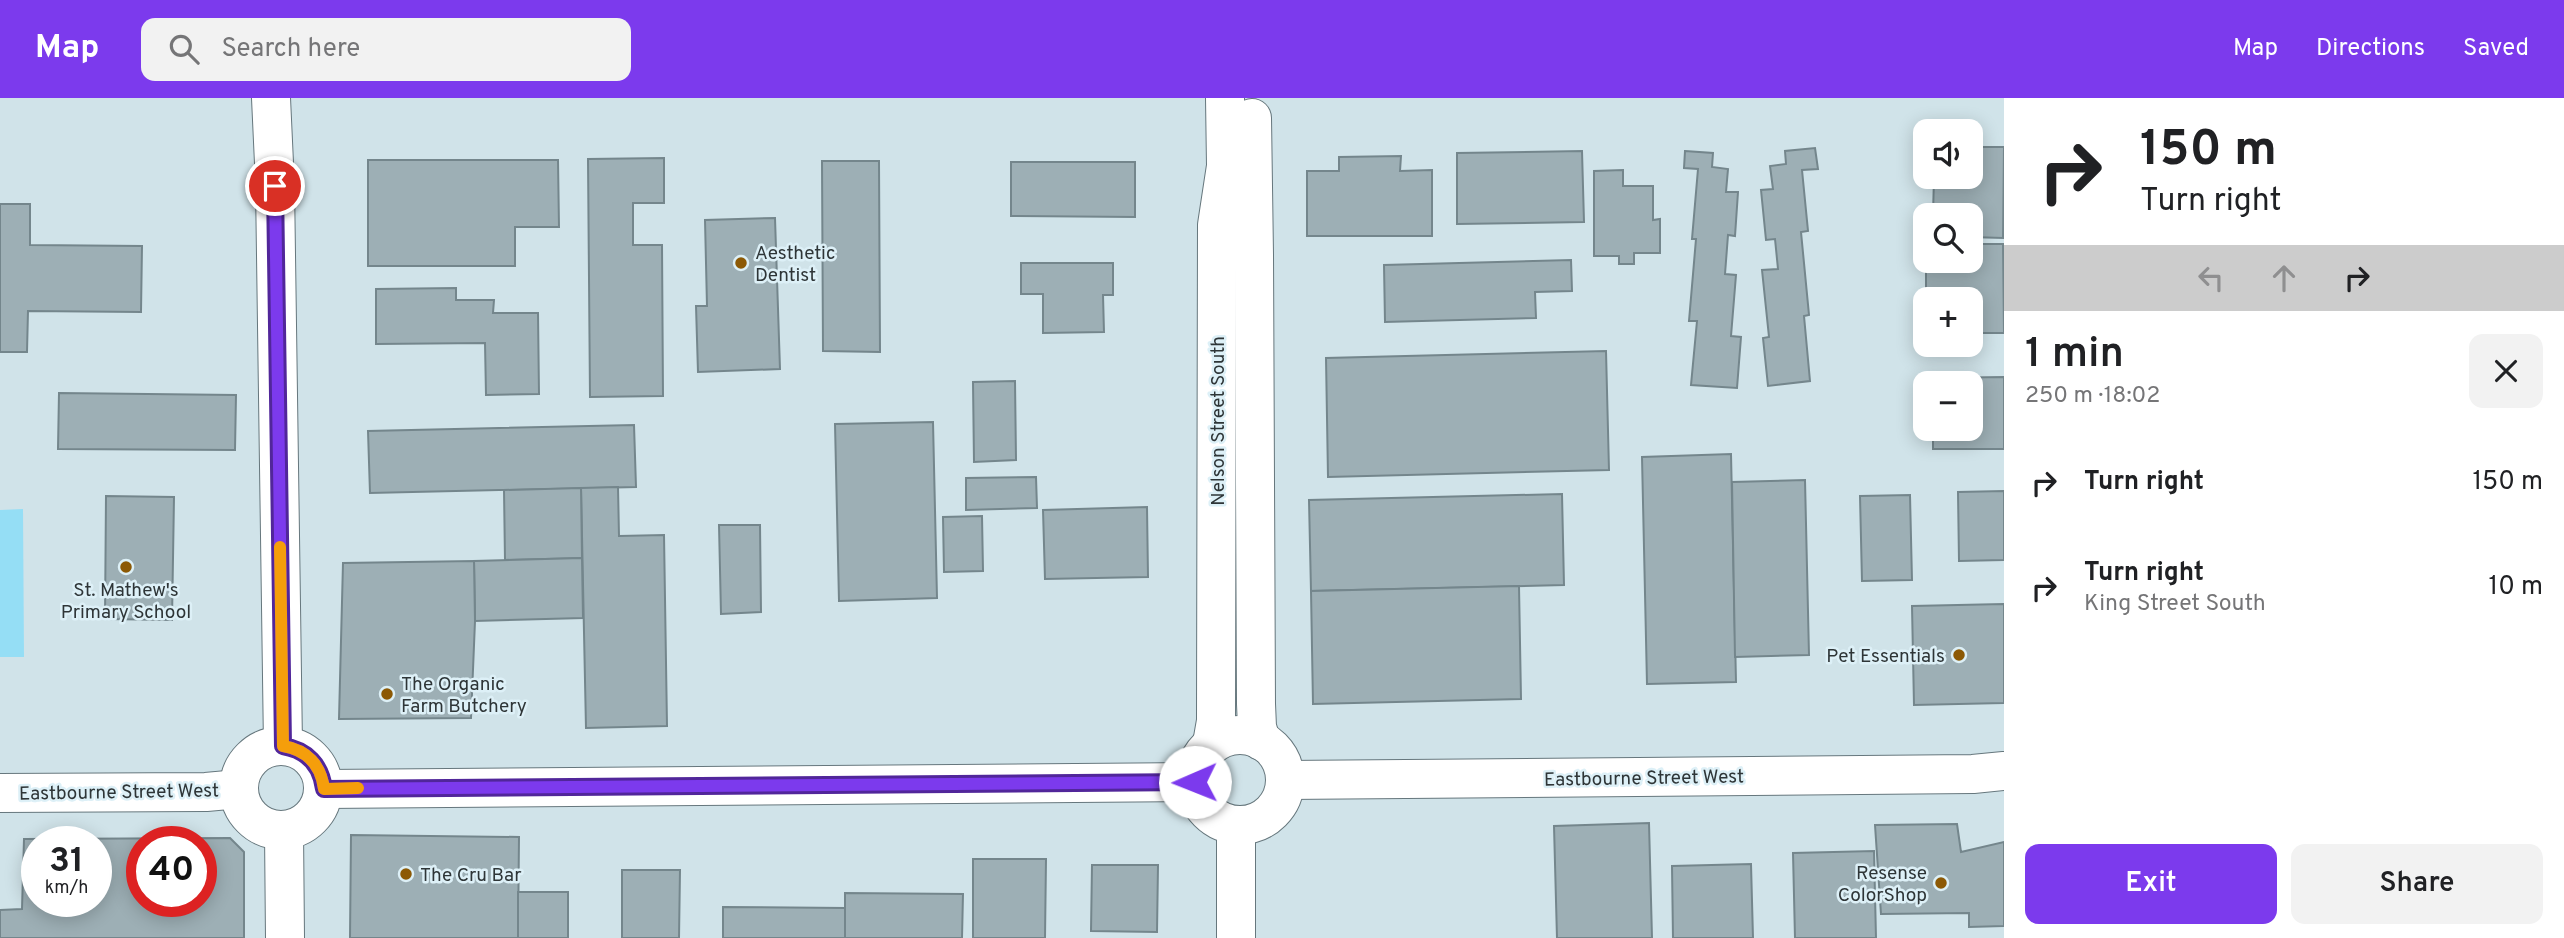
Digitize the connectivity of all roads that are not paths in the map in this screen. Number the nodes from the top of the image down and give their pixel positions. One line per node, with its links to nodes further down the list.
1 (271, 98): 6 (street)
2 (1226, 98): 5 (street, Nelson Street South)
3 (1251, 98): 4 (street, Nelson Street South)
4 (1261, 741): 5 (street); 8 (street)
5 (1212, 744): 9 (street)
6 (283, 746): 10 (street); 11 (street)
7 (2004, 771): 8 (street, Eastbourne Street West)
8 (1285, 780): 13 (street)
9 (1195, 782): 11 (street); 13 (street)
10 (239, 789): 12 (street, Eastbourne Street West); 14 (street)
11 (324, 789): 14 (street)
12 (0, 793)
13 (1236, 825): 16 (street)
14 (284, 831): 15 (street)
15 (285, 938)
16 (1236, 938)

